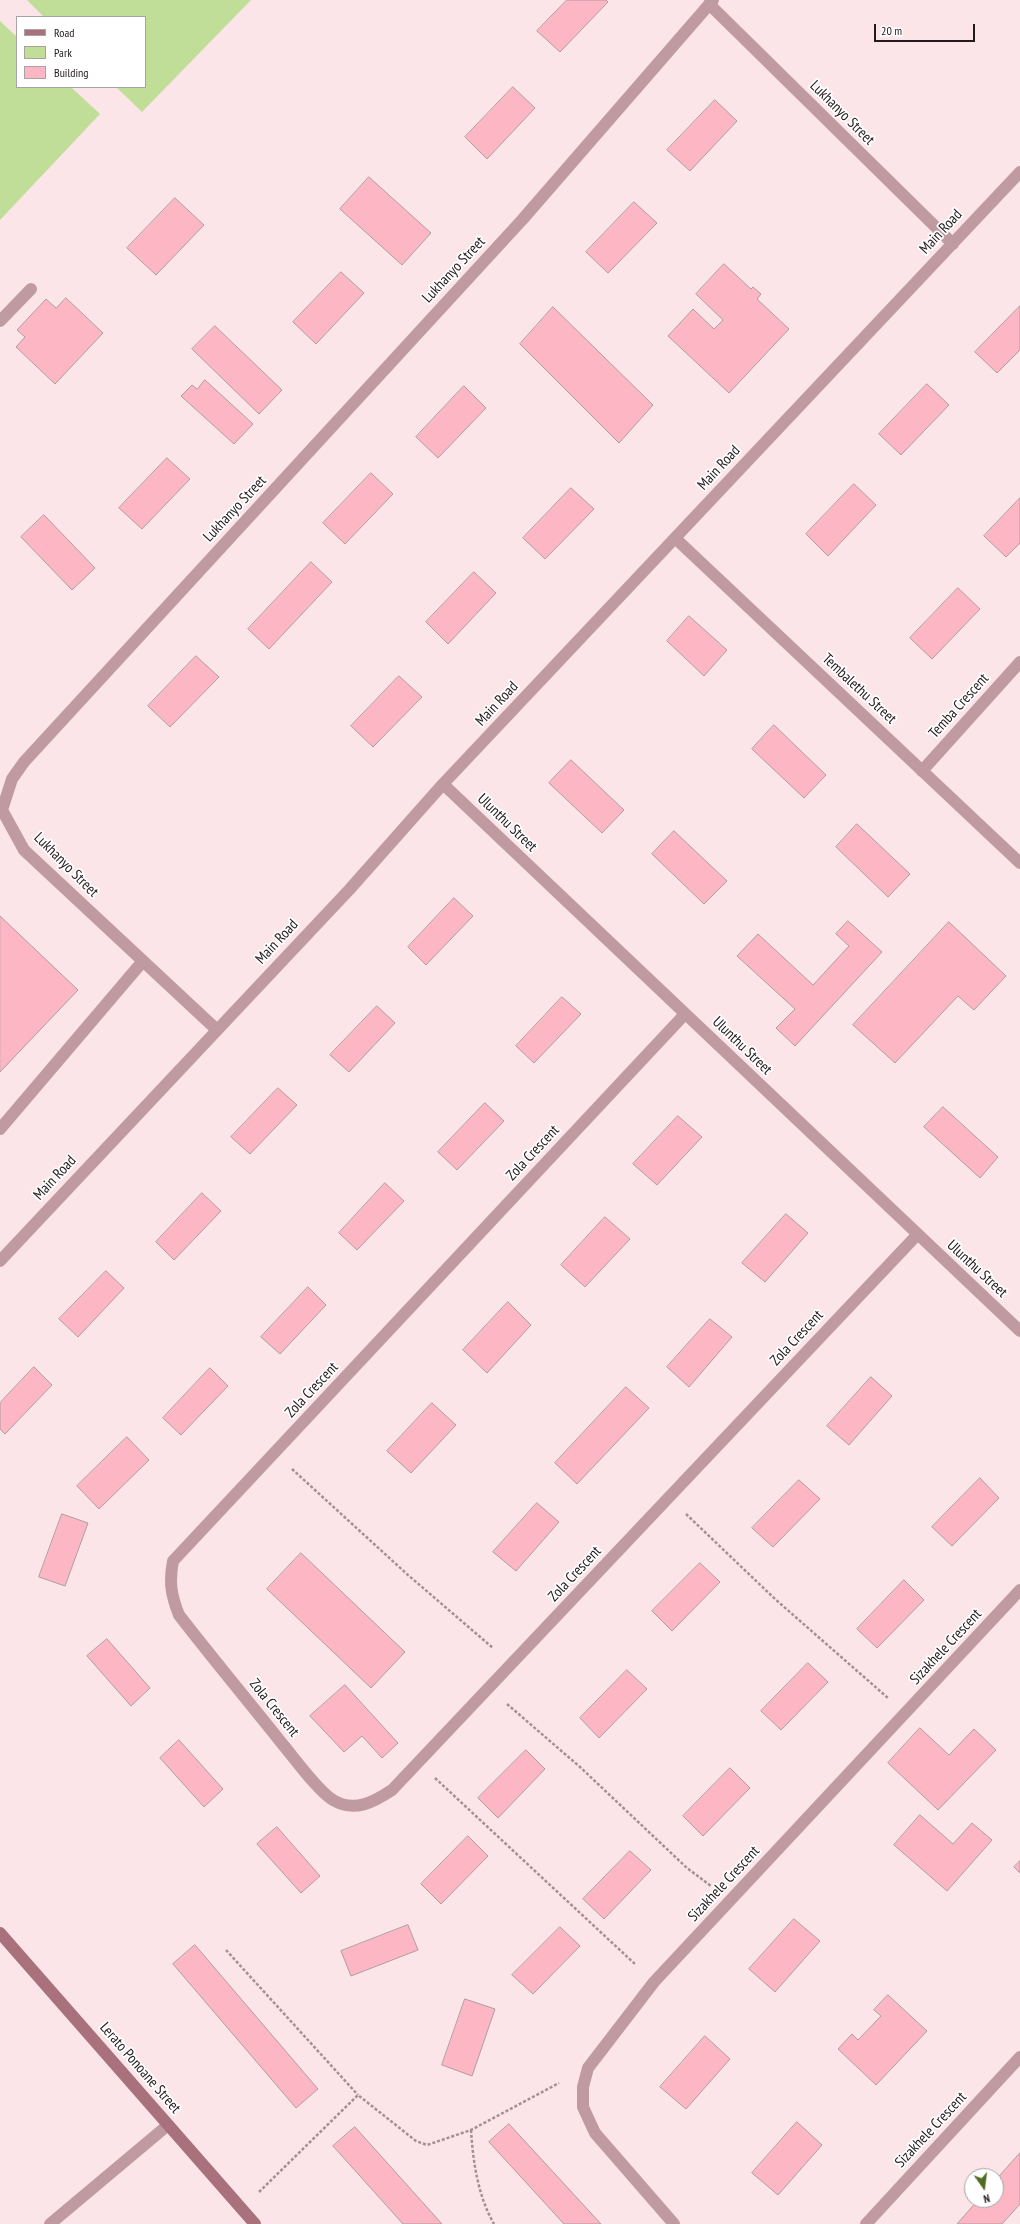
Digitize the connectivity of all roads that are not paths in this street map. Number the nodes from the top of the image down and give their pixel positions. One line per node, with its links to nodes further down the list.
1 (711, 2): 3 (street, Lukhanyo Street); 10 (street, Lukhanyo Street)
2 (1020, 172): 3 (street, Main Road)
3 (952, 244): 6 (street, Main Road)
4 (31, 289): 5 (street)
5 (0, 321)
6 (675, 538): 8 (street, Tembalethu Street); 9 (street, Main Road)
7 (1020, 662): 8 (street, Temba Crescent)
8 (922, 771): 11 (street, Tembalethu Street)
9 (443, 784): 13 (street, Ulunthu Street); 14 (street, Main Road)
10 (1, 810): 12 (street, Lukhanyo Street)
11 (1020, 863)
12 (143, 961): 14 (street, Lukhanyo Street); 15 (street)
13 (685, 1014): 16 (street, Ulunthu Street); 16 (street, Zola Crescent)
14 (217, 1030): 17 (street, Main Road)
15 (0, 1129)
16 (917, 1235): 18 (street, Ulunthu Street)
17 (0, 1261)
18 (1020, 1331)
19 (1020, 1590): 25 (street, Sizakhele Crescent)
20 (0, 1933): 22 (street, Lerato Ponoane Street)
21 (1018, 2064): 26 (street, Sizakhele Crescent)
22 (168, 2125): 23 (street); 24 (street, Lerato Ponoane Street)
23 (50, 2224)
24 (255, 2224)
25 (674, 2224)
26 (866, 2224)

